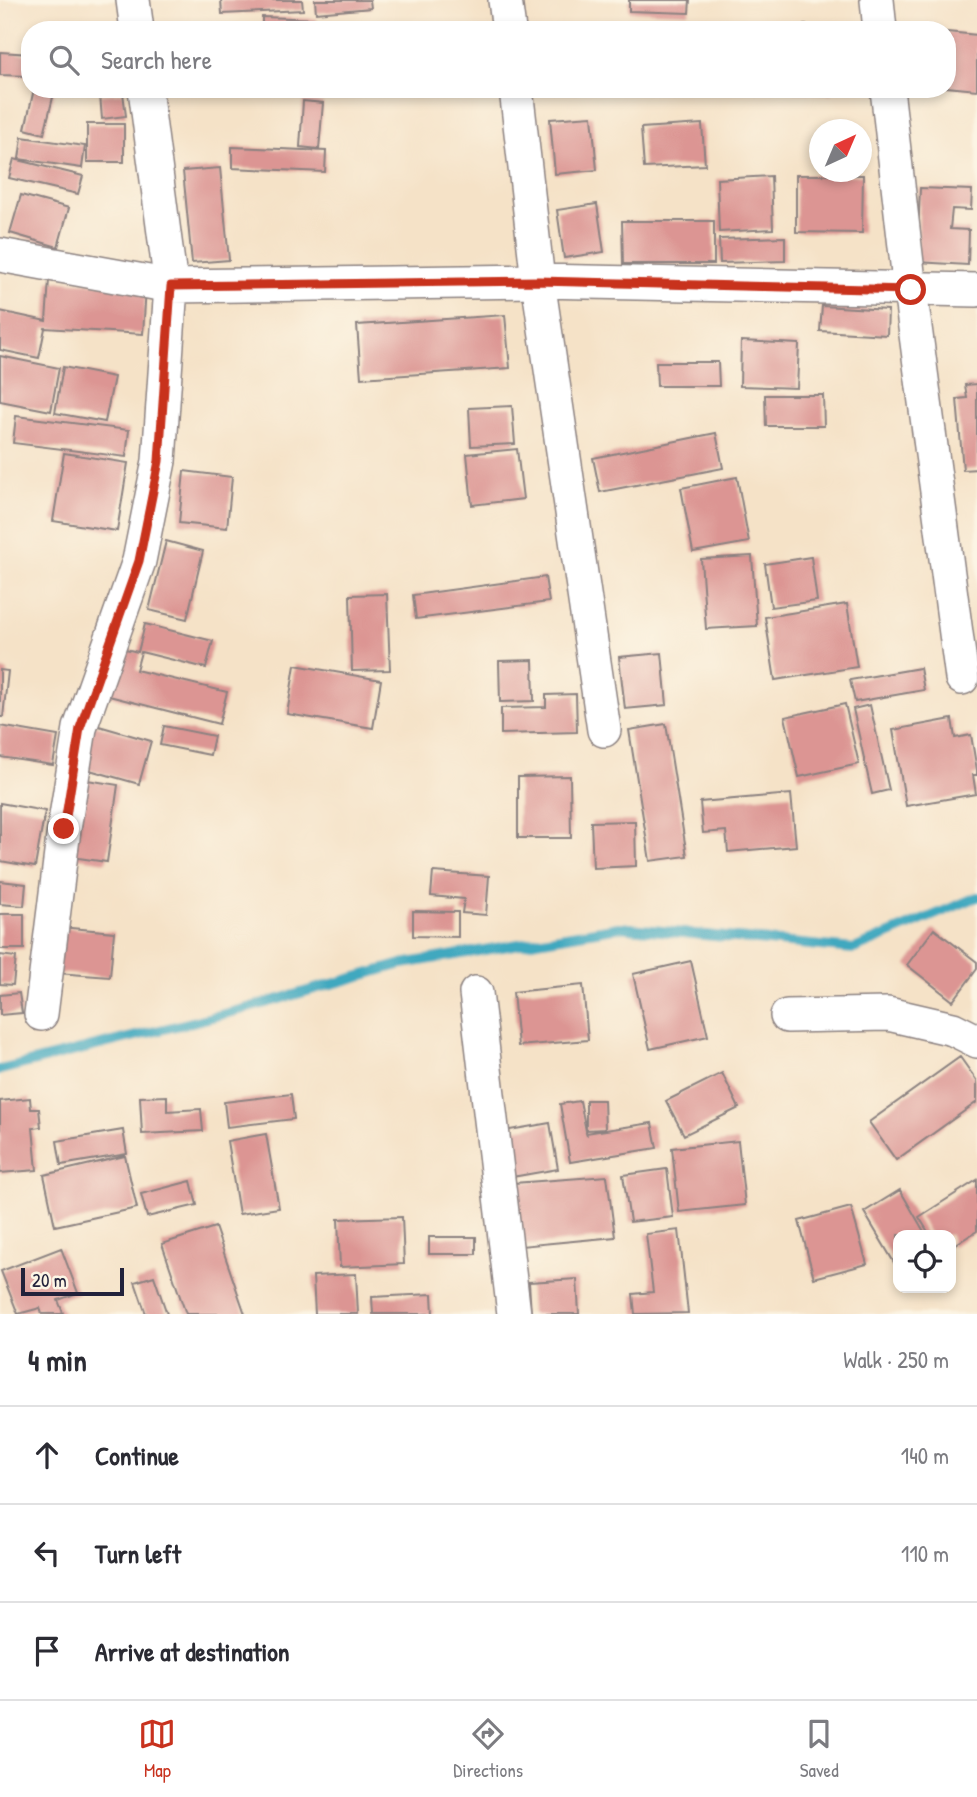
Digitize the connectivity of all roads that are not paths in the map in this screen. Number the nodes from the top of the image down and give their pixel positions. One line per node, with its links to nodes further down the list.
1 (133, 0): 4 (street)
2 (505, 0): 5 (street)
3 (877, 0): 6 (street)
4 (135, 21)
5 (508, 21)
6 (879, 21)
7 (146, 98): 12 (street)
8 (517, 98): 11 (street)
9 (888, 98): 13 (street)
10 (0, 255): 12 (street)
11 (538, 281): 12 (street); 13 (street); 16 (street)
12 (171, 286): 18 (street)
13 (911, 290): 14 (street); 15 (street)
14 (977, 290)
15 (962, 677)
16 (604, 730)
17 (477, 993): 21 (street)
18 (41, 1014)
19 (787, 1016): 20 (street)
20 (977, 1041)
21 (514, 1314)

